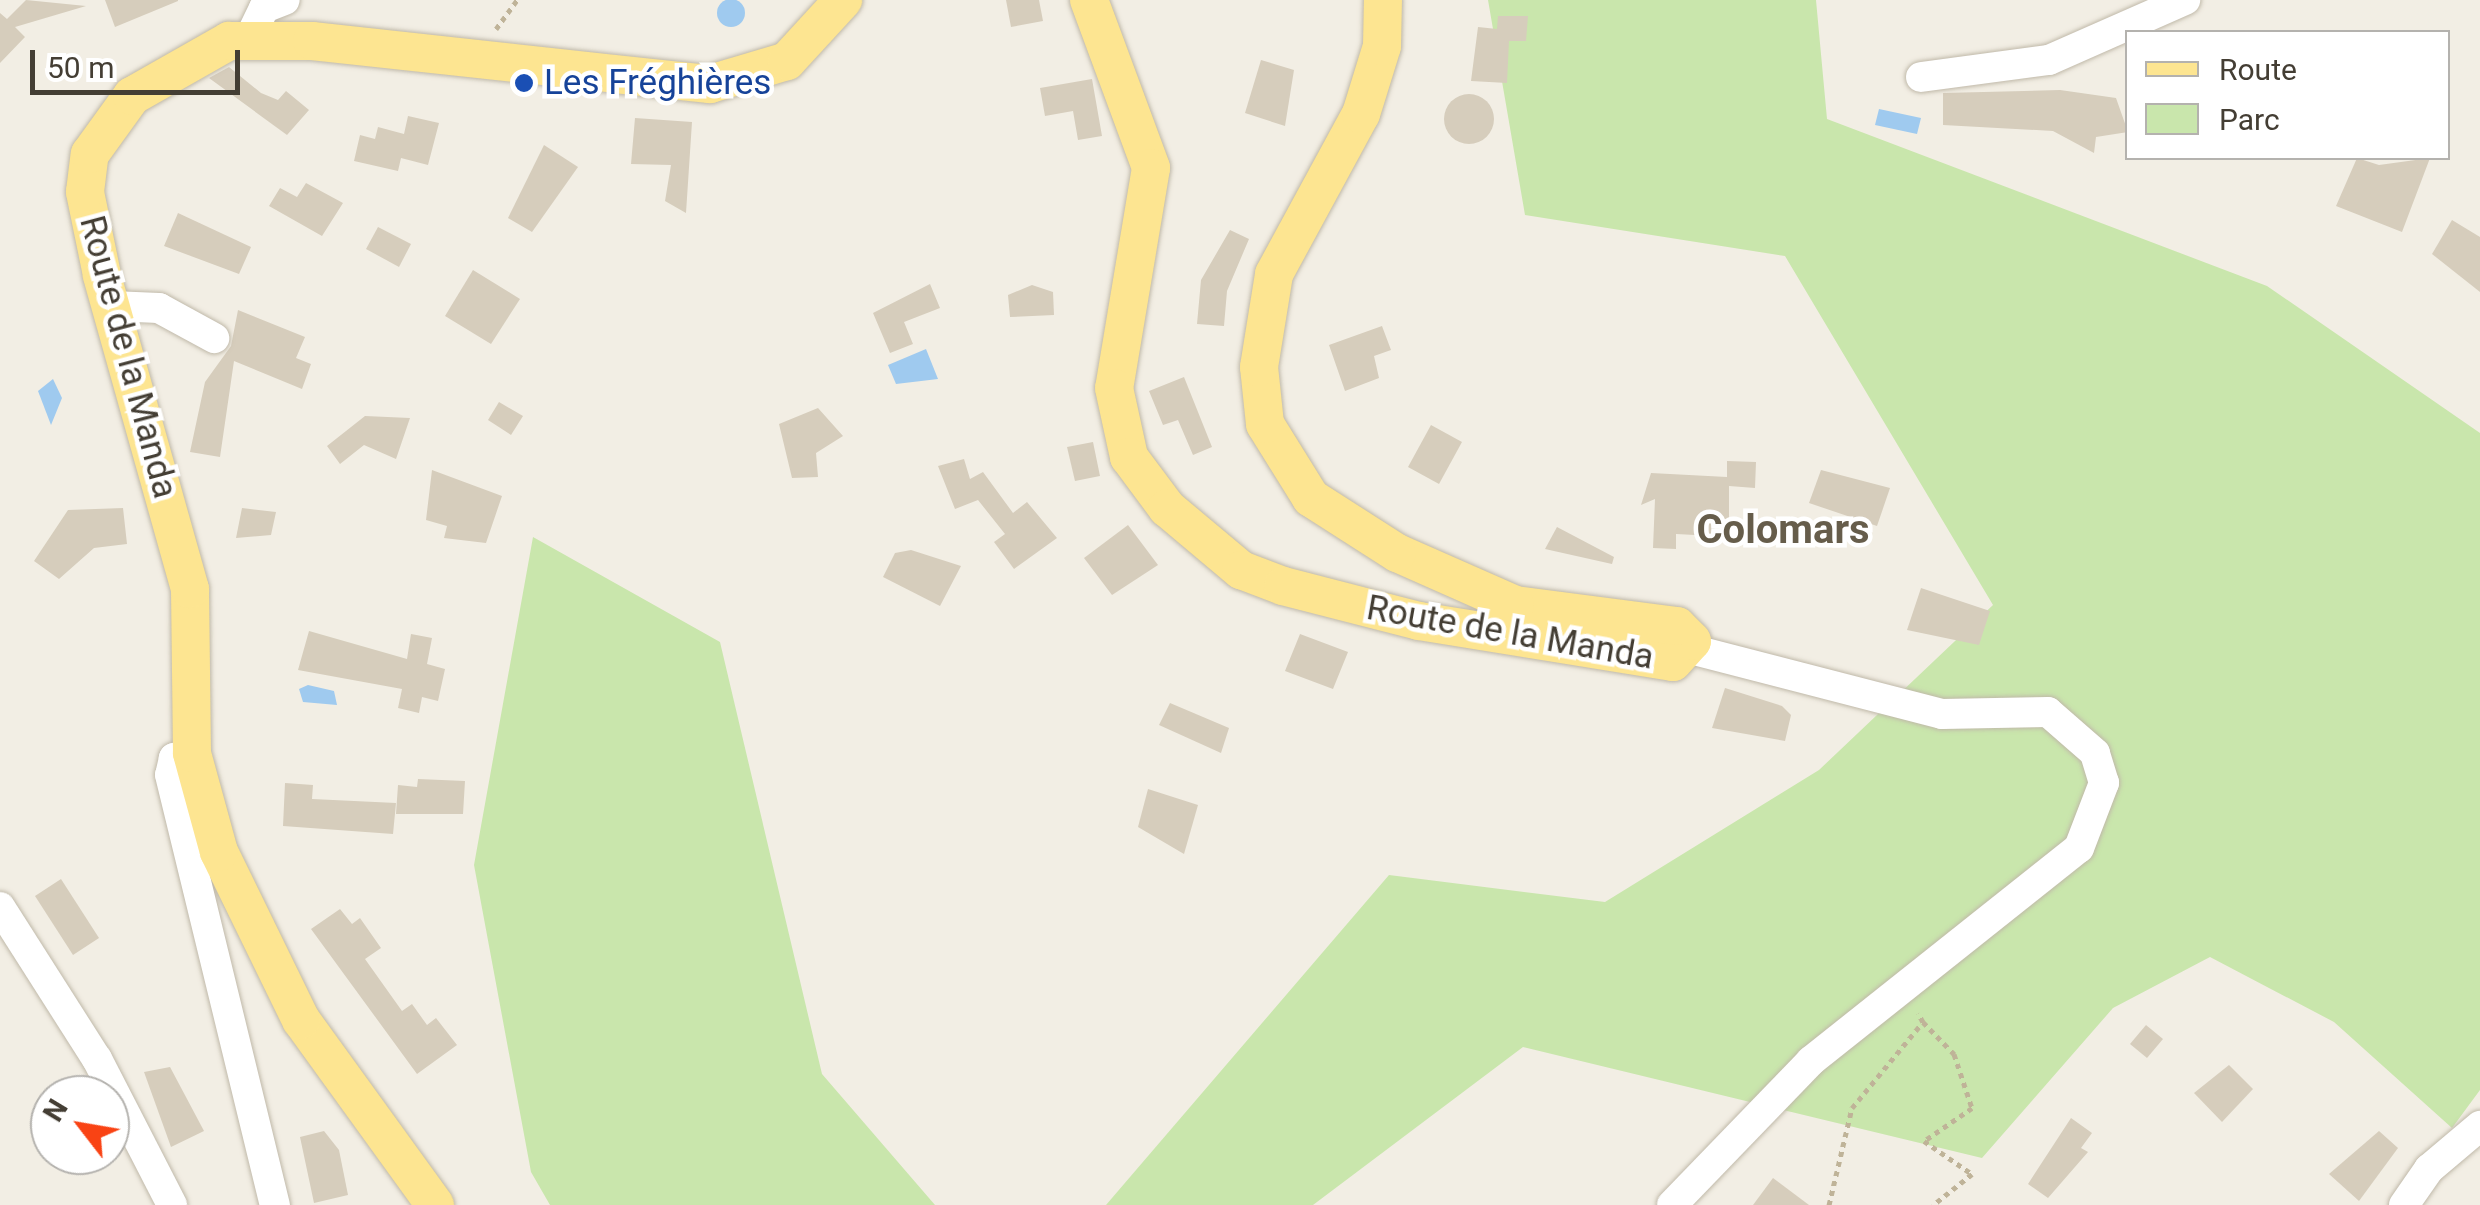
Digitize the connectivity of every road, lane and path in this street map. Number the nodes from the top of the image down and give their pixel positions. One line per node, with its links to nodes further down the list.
1 (844, 0): 5 (main road, Route de la Manda)
2 (1088, 0): 9 (main road, Route de la Manda)
3 (1383, 0): 9 (main road, Route de la Manda)
4 (2184, 0): 6 (street)
5 (265, 12): 7 (main road, Route de la Manda)
6 (1921, 77)
7 (112, 306): 8 (street); 10 (main road, Route de la Manda)
8 (214, 338)
9 (1690, 648): 12 (street)
10 (192, 753): 16 (street); 17 (main road, Route de la Manda)
11 (0, 907): 15 (street)
12 (1874, 1013): 13 (path); 18 (street)
13 (1924, 1022): 19 (path); 20 (path)
14 (2480, 1126): 21 (street)
15 (172, 1205)
16 (275, 1205)
17 (434, 1205)
18 (1672, 1205)
19 (1828, 1205)
20 (1933, 1205)
21 (2404, 1205)

